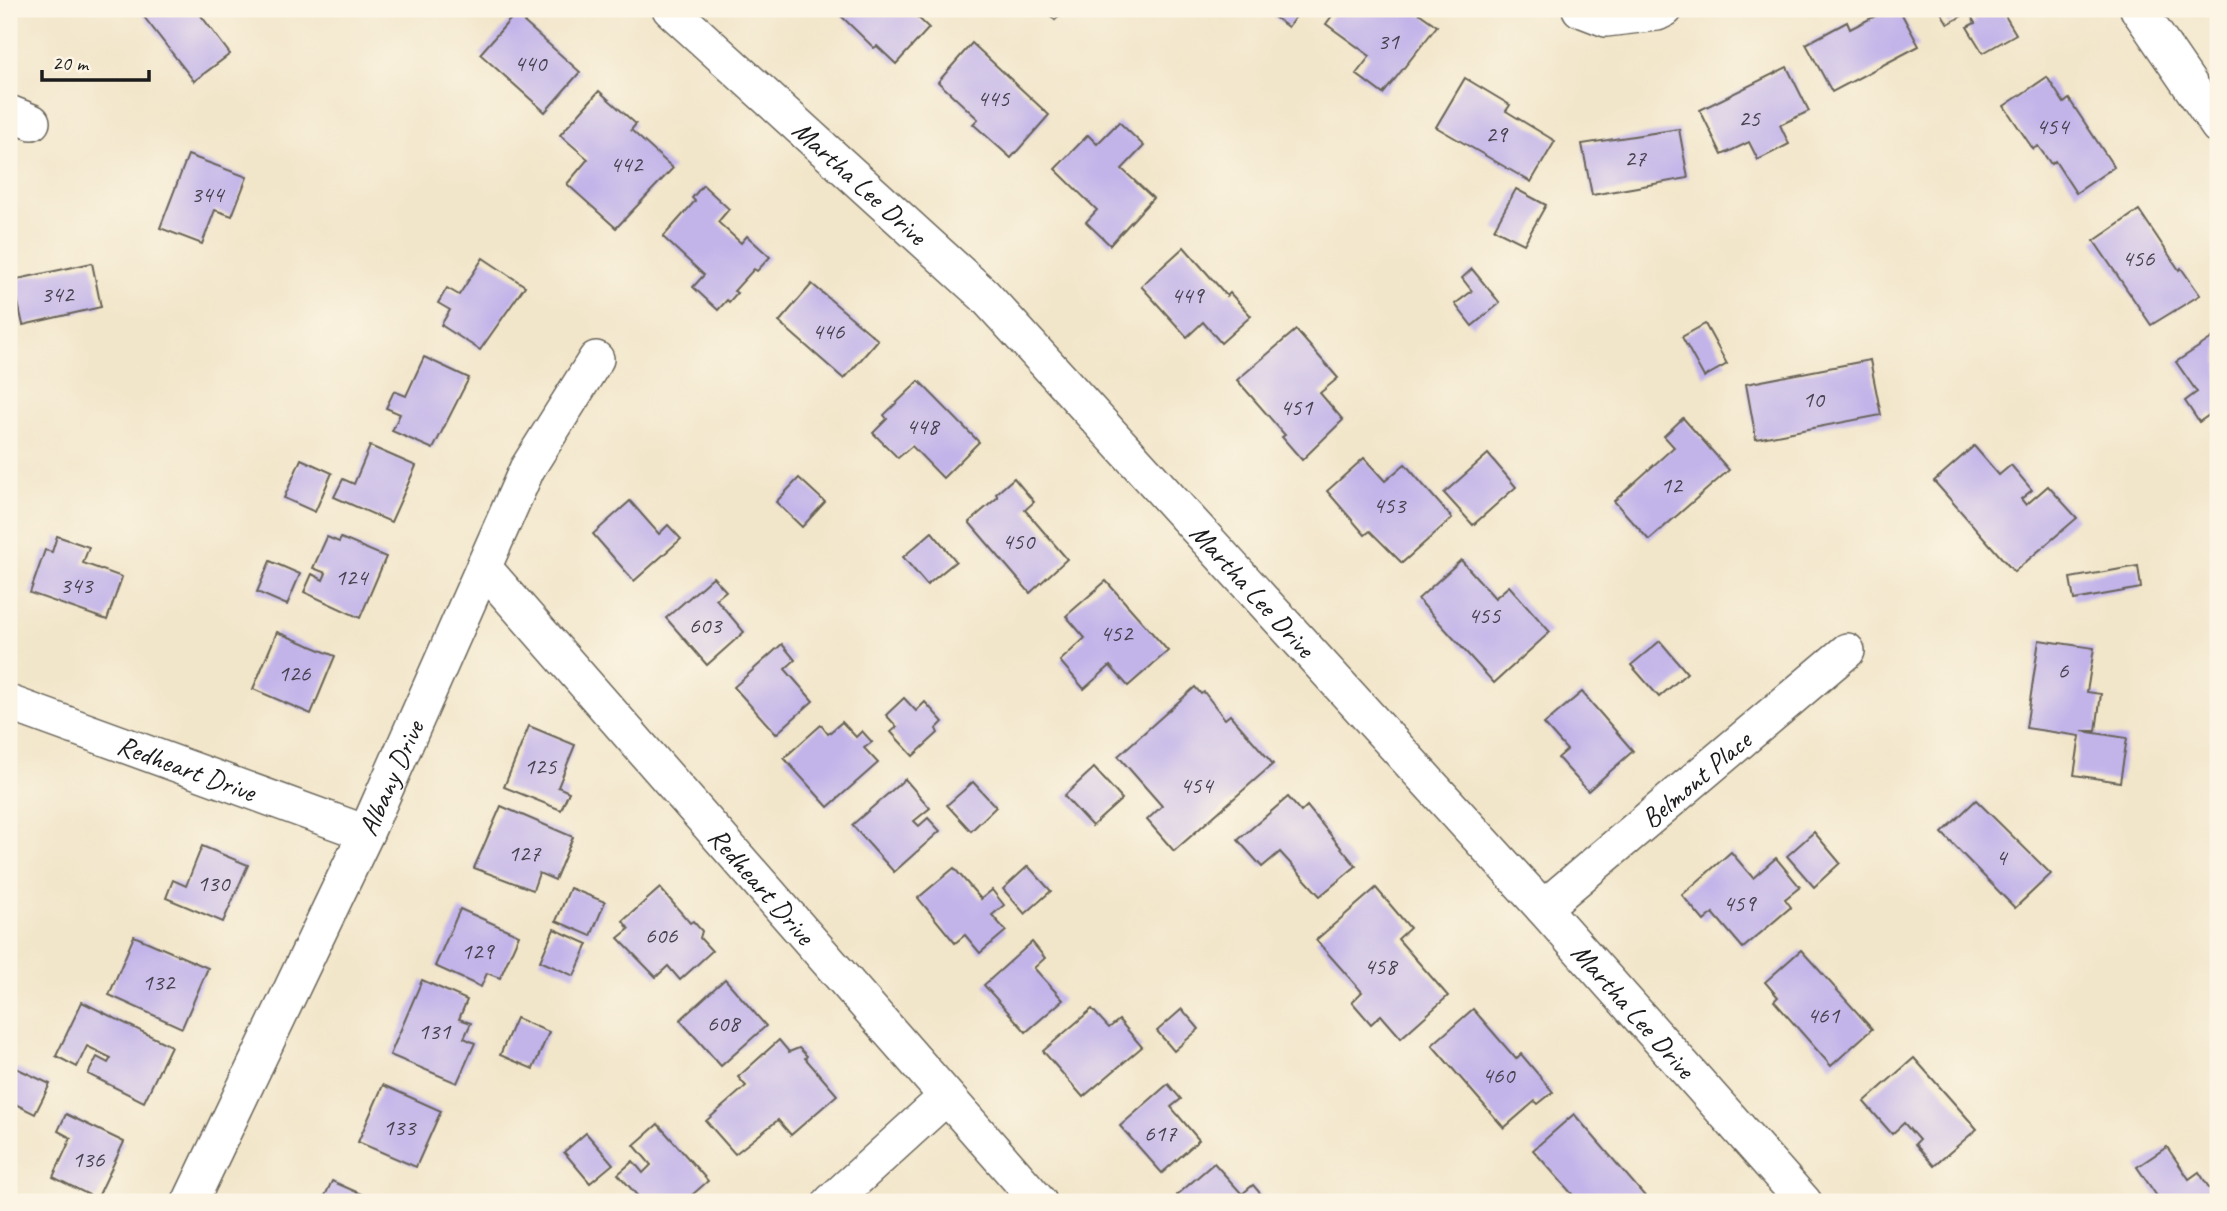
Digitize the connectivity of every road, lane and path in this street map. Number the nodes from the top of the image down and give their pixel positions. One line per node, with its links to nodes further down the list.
1 (670, 9): 11 (street, Martha Lee Drive)
2 (1580, 9): 3 (street)
3 (1665, 9)
4 (2138, 9): 5 (street)
5 (2218, 126)
6 (596, 359): 7 (street, Albany Drive)
7 (484, 568): 10 (street, Albany Drive); 12 (street, Redheart Drive)
8 (1847, 651): 11 (street, Belmont Place)
9 (9, 703): 10 (street, Redheart Drive)
10 (366, 833): 13 (street, Albany Drive)
11 (1544, 908): 16 (street, Martha Lee Drive)
12 (945, 1098): 14 (street); 15 (street, Redheart Drive)
13 (190, 1202)
14 (831, 1202)
15 (1039, 1202)
16 (1804, 1202)

